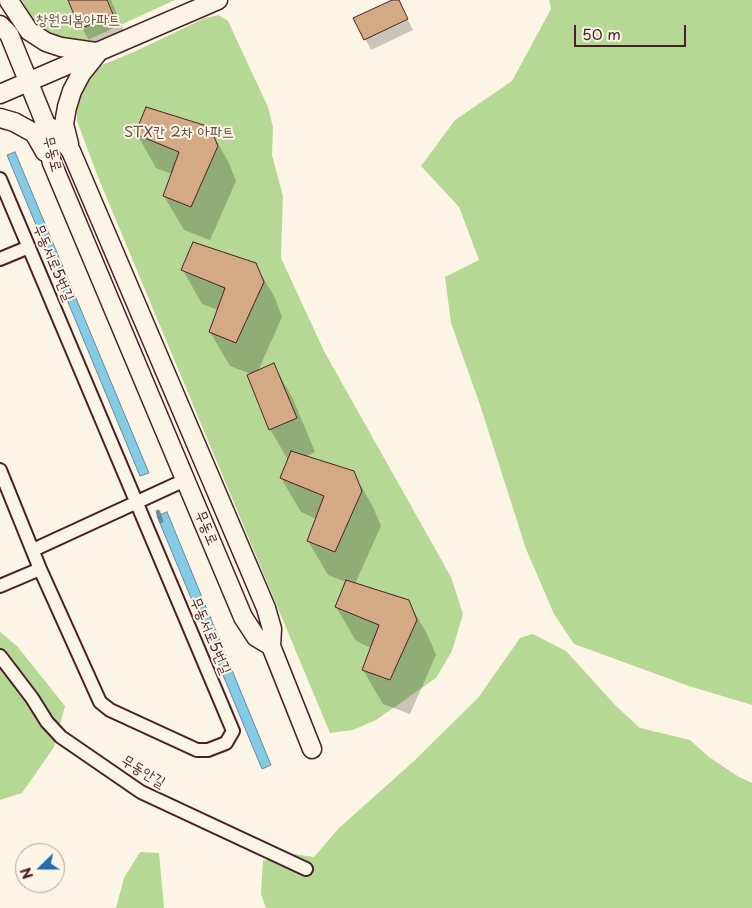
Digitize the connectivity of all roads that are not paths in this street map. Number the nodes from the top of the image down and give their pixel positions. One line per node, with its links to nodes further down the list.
1 (9, 0): 3 (main road); 4 (main road)
2 (218, 0): 4 (main road)
3 (5, 29): 5 (main road)
4 (99, 52): 5 (main road); 9 (main road)
5 (28, 82): 6 (main road); 8 (main road)
6 (0, 94)
7 (0, 118): 10 (main road)
8 (46, 125): 9 (main road, 무동로); 10 (main road, 무동로)
9 (71, 151): 20 (main road, 무동로)
10 (52, 163): 15 (main road, 무동로)
11 (0, 179): 12 (street, 무동서로5번길)
12 (28, 247): 13 (street); 16 (street, 무동서로5번길)
13 (0, 259)
14 (0, 470): 17 (street, 무동서로5번길)
15 (185, 480): 16 (street); 20 (main road, 무동로)
16 (136, 503): 17 (street); 18 (street, 무동서로5번길)
17 (33, 550): 18 (street, 무동서로5번길)
18 (40, 569): 19 (street)
19 (0, 586)
20 (271, 646): 22 (main road, 무동로)
21 (0, 656): 23 (street, 무동안길)
22 (312, 748)
23 (306, 869)

